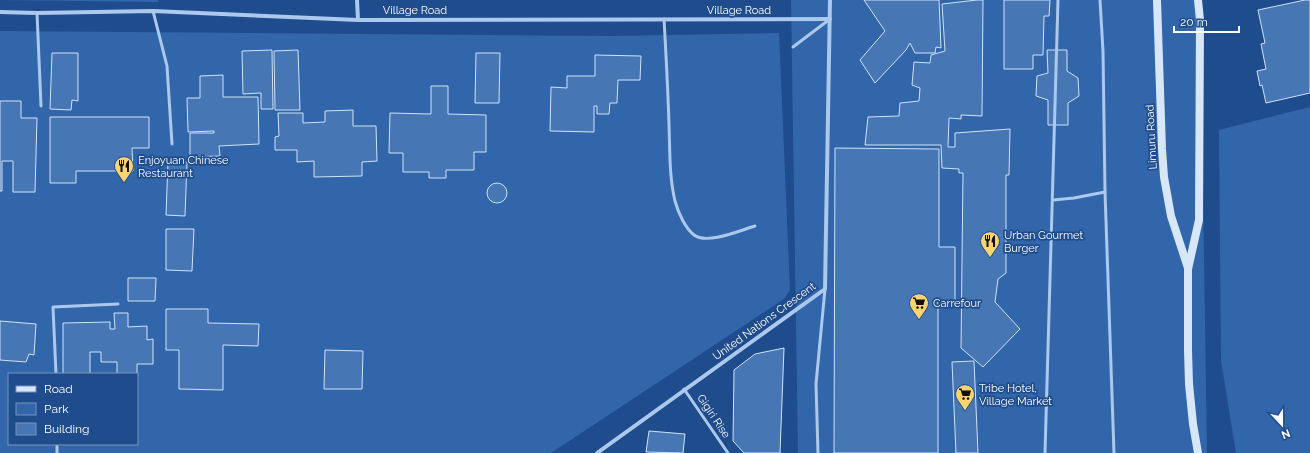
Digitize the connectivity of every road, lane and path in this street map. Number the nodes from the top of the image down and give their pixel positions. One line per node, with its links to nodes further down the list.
1 (357, 0): 12 (street)
2 (830, 0): 11 (street, United Nations Crescent)
3 (1058, 0): 17 (lane)
4 (1100, 0): 16 (lane)
5 (1157, 0): 19 (main road, Limuru Road)
6 (1198, 0): 19 (main road, Limuru Road)
7 (153, 11): 9 (street, Village Road); 12 (street, Village Road); 15 (lane)
8 (0, 12): 9 (street, Village Road)
9 (37, 13): 14 (lane)
10 (664, 19): 11 (street, Village Road); 12 (street, Village Road); 18 (lane)
11 (830, 19): 13 (lane); 20 (street, United Nations Crescent)
12 (358, 20)
13 (793, 47)
14 (41, 106)
15 (172, 144)
16 (1105, 192): 17 (lane); 28 (lane)
17 (1053, 200): 27 (lane)
18 (755, 226)
19 (1188, 268): 29 (main road, Limuru Road)
20 (825, 289): 23 (street, United Nations Crescent); 26 (lane)
21 (118, 304): 22 (lane)
22 (56, 373)
23 (684, 389): 24 (street, United Nations Crescent); 25 (lane, Gigiri Rise)
24 (597, 453)
25 (728, 453)
26 (818, 453)
27 (1045, 453)
28 (1114, 453)
29 (1198, 453)

